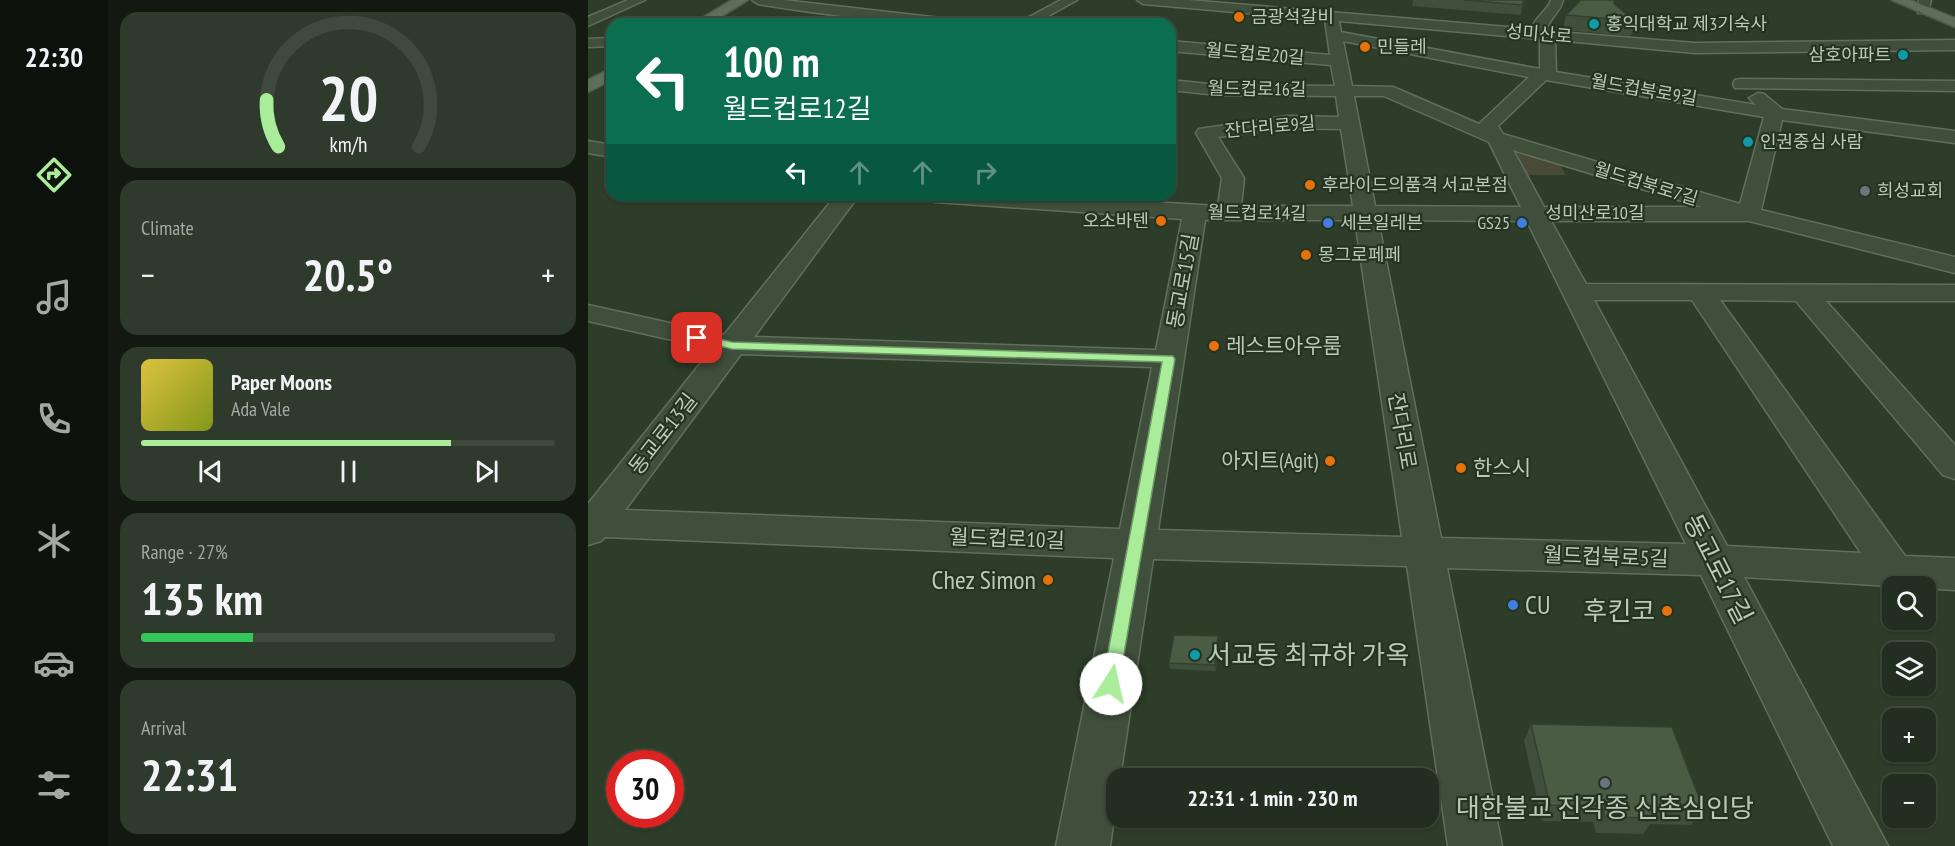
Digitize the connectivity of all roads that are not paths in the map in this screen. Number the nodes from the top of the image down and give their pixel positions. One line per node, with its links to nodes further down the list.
1 (639, 0): 16 (street)
2 (742, 0): 12 (main road)
3 (758, 0): 11 (street)
4 (822, 0): 11 (street)
5 (1071, 0): 15 (street)
6 (1143, 0): 9 (street, 성미산로)
7 (1557, 0): 18 (street)
8 (1898, 0): 10 (main road)
9 (1236, 4): 20 (street, 성미산로)
10 (1924, 5): 17 (main road)
11 (809, 9): 13 (street); 14 (street)
12 (710, 18)
13 (796, 18)
14 (898, 18)
15 (1035, 18)
16 (588, 22)
17 (1955, 23)
18 (1542, 35): 20 (street, 성미산로); 25 (street, 성미산로); 27 (street)
19 (606, 42): 21 (street)
20 (1338, 42): 24 (street, 월드컵로20길); 27 (street, 월드컵북로9길); 30 (street, 월드컵로16길); 34 (street, 잔다리로); 36 (street, 월드컵북로7길)
21 (588, 43)
22 (1925, 45): 23 (street, 성미산로); 25 (street, 성미산로); 26 (street)
23 (1955, 45)
24 (1176, 46)
25 (1695, 48): 29 (street)
26 (1947, 61)
27 (1548, 74): 33 (street, 월드컵북로9길); 36 (street, 동교로17길)
28 (606, 77): 32 (main road)
29 (1741, 84): 31 (street); 33 (street)
30 (1176, 86)
31 (1955, 86)
32 (588, 87)
33 (1775, 112): 35 (street, 월드컵북로9길); 42 (street)
34 (1349, 123): 39 (street, 잔다리로9길); 41 (street, 잔다리로)
35 (1955, 137)
36 (1498, 139): 40 (street, 동교로17길); 42 (street, 월드컵북로7길)
37 (843, 201): 49 (street, 동교로13길)
38 (1045, 201): 39 (street, 월드컵로14길)
39 (1212, 213): 41 (street, 월드컵로14길); 50 (street, 동교로15길)
40 (1534, 213): 41 (street, 성미산로10길); 42 (street, 성미산로10길); 44 (street, 동교로17길)
41 (1364, 214): 54 (street, 잔다리로)
42 (1749, 214): 43 (street, 월드컵북로7길)
43 (1955, 265)
44 (1576, 292): 45 (street); 55 (street, 동교로17길)
45 (1701, 293): 47 (street); 56 (street)
46 (1955, 293): 47 (street)
47 (1804, 294): 51 (street)
48 (588, 313): 49 (street)
49 (732, 345): 50 (street); 52 (street, 동교로13길)
50 (1168, 359): 53 (street, 동교로15길)
51 (1955, 467)
52 (591, 525): 53 (street, 월드컵로10길)
53 (1135, 544): 54 (street, 월드컵로10길); 58 (street, 동교로15길)
54 (1425, 551): 55 (street, 월드컵북로5길); 59 (street, 잔다리로)
55 (1712, 560): 56 (street, 월드컵북로5길); 60 (street, 동교로17길)
56 (1894, 571): 57 (street, 월드컵북로5길)
57 (1955, 574)
58 (1083, 846)
59 (1475, 846)
60 (1861, 846)

